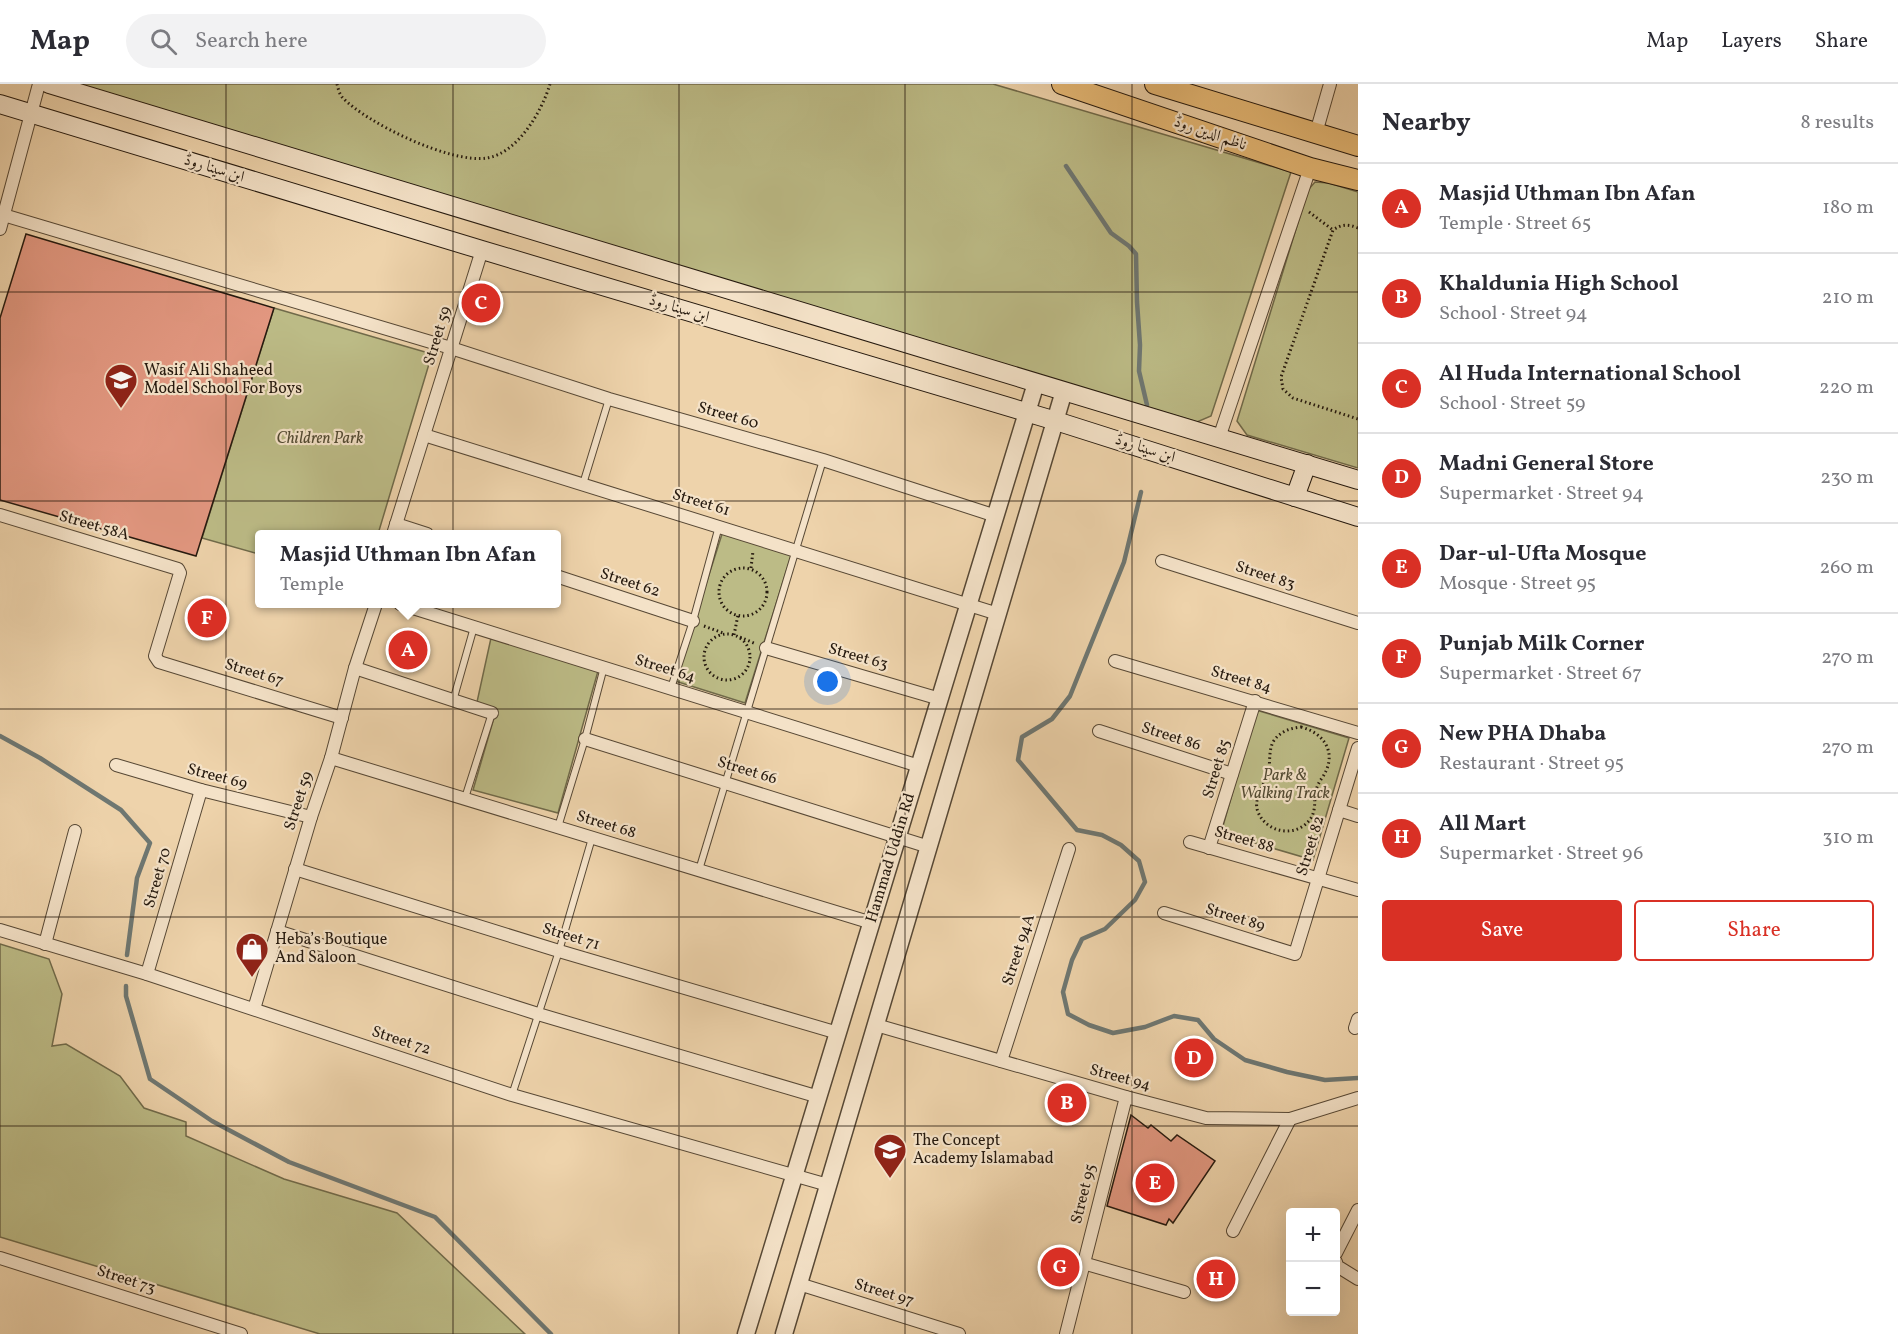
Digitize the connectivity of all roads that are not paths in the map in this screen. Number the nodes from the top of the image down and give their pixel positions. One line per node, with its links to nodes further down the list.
1 (39, 84): 7 (street)
2 (50, 84): 16 (main road, ابن سینا روڈ)
3 (1062, 84): 10 (main road, ناظم الدین روڈ)
4 (1155, 84): 8 (main road, ناظم الدین روڈ)
5 (1330, 84): 8 (street)
6 (0, 104): 7 (main road, ابن سینا روڈ)
7 (32, 113): 12 (street); 14 (main road, ابن سینا روڈ)
8 (1316, 133): 9 (main road, ناظم الدین روڈ)
9 (1358, 146)
10 (1310, 168): 11 (main road, ناظم الدین روڈ); 22 (street)
11 (1358, 180)
12 (2, 215): 13 (street); 15 (street, Street 60)
13 (0, 229)
14 (482, 250): 15 (street, Street 59); 19 (main road, ابن سینا روڈ)
15 (451, 348): 18 (street, Street 60); 21 (street, Street 59)
16 (1036, 383): 17 (main road, ابن سینا روڈ); 19 (street, Hammad Uddin Rd)
17 (1064, 391): 20 (street, Hammad Uddin Rd); 22 (main road, ابن سینا روڈ)
18 (609, 399): 23 (street, Street 60); 26 (lane)
19 (1027, 413): 20 (main road, ابن سینا روڈ); 29 (street, Hammad Uddin Rd)
20 (1056, 421): 27 (main road, ابن سینا روڈ); 39 (street, Hammad Uddin Rd)
21 (424, 435): 26 (street, Street 61); 32 (street, Street 59)
22 (1218, 438): 24 (main road, ابن سینا روڈ)
23 (823, 460): 29 (street, Street 60); 33 (lane)
24 (1307, 464): 25 (main road, ابن سینا روڈ); 27 (main road)
25 (1358, 480)
26 (583, 484): 31 (street, Street 61)
27 (1295, 497): 30 (main road, ابن سینا روڈ)
28 (0, 515): 44 (street, Street 58A)
29 (996, 516): 36 (street, Hammad Uddin Rd)
30 (1358, 517)
31 (719, 526): 33 (street, Street 61); 40 (lane)
32 (395, 529)
33 (796, 550): 36 (street, Street 61); 43 (lane)
34 (1162, 561): 41 (street, Street 83)
35 (561, 578): 40 (street, Street 62)
36 (969, 604): 39 (street, Street 61); 49 (street, Hammad Uddin Rd)
37 (374, 608): 47 (street, Street 59)
38 (415, 608): 42 (street, Street 64)
39 (998, 614): 74 (street, Hammad Uddin Rd)
40 (693, 621): 48 (lane)
41 (1358, 622)
42 (474, 627): 46 (street, Street 64); 50 (lane)
43 (766, 648): 49 (street, Street 63); 52 (lane)
44 (156, 660): 54 (street, Street 67)
45 (1115, 661): 51 (street, Street 84)
46 (604, 667): 48 (street, Street 64); 57 (lane)
47 (355, 668): 50 (street); 54 (street, Street 59)
48 (671, 688): 52 (street, Street 64)
49 (940, 699): 61 (street, Hammad Uddin Rd)
50 (453, 701): 53 (street)
51 (1255, 701): 56 (street, Street 84); 62 (street, Street 85)
52 (747, 712): 61 (street, Street 64); 63 (lane)
53 (492, 713): 65 (lane)
54 (342, 718): 59 (street, Street 59)
55 (1099, 731): 62 (street, Street 86)
56 (1358, 733)
57 (585, 739): 63 (street, Street 66); 69 (lane)
58 (1358, 748): 66 (street, Street 82)
59 (331, 758): 65 (street, Street 68); 68 (street, Street 59)
60 (116, 765): 64 (street, Street 69)
61 (920, 766): 71 (street, Hammad Uddin Rd)
62 (1232, 774): 75 (street, Street 85)
63 (726, 782): 71 (street, Street 66); 78 (lane)
64 (201, 790): 68 (street, Street 69); 88 (street, Street 70)
65 (465, 798): 69 (street, Street 68)
66 (1339, 810): 67 (street); 79 (street, Street 82)
67 (1358, 816)
68 (311, 817): 77 (street, Street 59)
69 (558, 827): 72 (street, Street 68)
70 (75, 831): 85 (street)
71 (898, 836): 74 (street, Street 66); 82 (street, Hammad Uddin Rd)
72 (593, 838): 78 (street, Street 68); 86 (lane)
73 (1190, 842): 75 (street, Street 88)
74 (929, 847): 91 (street, Hammad Uddin Rd)
75 (1209, 848): 79 (street, Street 88)
76 (1069, 849): 93 (street, Street 94A)
77 (295, 869): 84 (street, Street 59); 86 (street, Street 71)
78 (699, 870): 82 (street, Street 68)
79 (1318, 878): 80 (street, Street 88); 87 (street, Street 82)
80 (1358, 890)
81 (1164, 913): 87 (street, Street 89)
82 (872, 923): 92 (street, Hammad Uddin Rd)
83 (0, 930): 85 (street, Street 72)
84 (277, 931): 89 (street, Street 59); 90 (street)
85 (45, 944): 88 (street, Street 72)
86 (559, 951): 90 (lane); 92 (street, Street 71)
87 (1295, 954)
88 (147, 974): 89 (street, Street 72)
89 (254, 1009): 94 (street, Street 72)
90 (538, 1014): 94 (lane); 95 (street)
91 (876, 1025): 93 (street, Street 94); 100 (street, Hammad Uddin Rd)
92 (838, 1033): 95 (street, Hammad Uddin Rd)
93 (1001, 1061): 96 (street, Street 94)
94 (512, 1095): 99 (street, Street 72)
95 (819, 1097): 99 (street, Hammad Uddin Rd)
96 (1126, 1097): 98 (street, Street 94); 105 (street, Street 95)
97 (1357, 1099): 98 (street, Street 94)
98 (1290, 1119): 102 (street)
99 (795, 1176): 100 (street, Street 72); 111 (street, Hammad Uddin Rd)
100 (828, 1185): 108 (street, Hammad Uddin Rd)
101 (1358, 1210): 103 (street)
102 (1233, 1231)
103 (1340, 1244)
104 (0, 1258): 110 (street, Street 73)
105 (1083, 1263): 109 (street); 114 (street, Street 95)
106 (1340, 1268): 107 (street)
107 (1358, 1279)
108 (799, 1284): 112 (street, Hammad Uddin Rd); 113 (street, Street 97)
109 (1184, 1292)
110 (241, 1334)
111 (746, 1334)
112 (784, 1334)
113 (959, 1334)
114 (1066, 1334)

